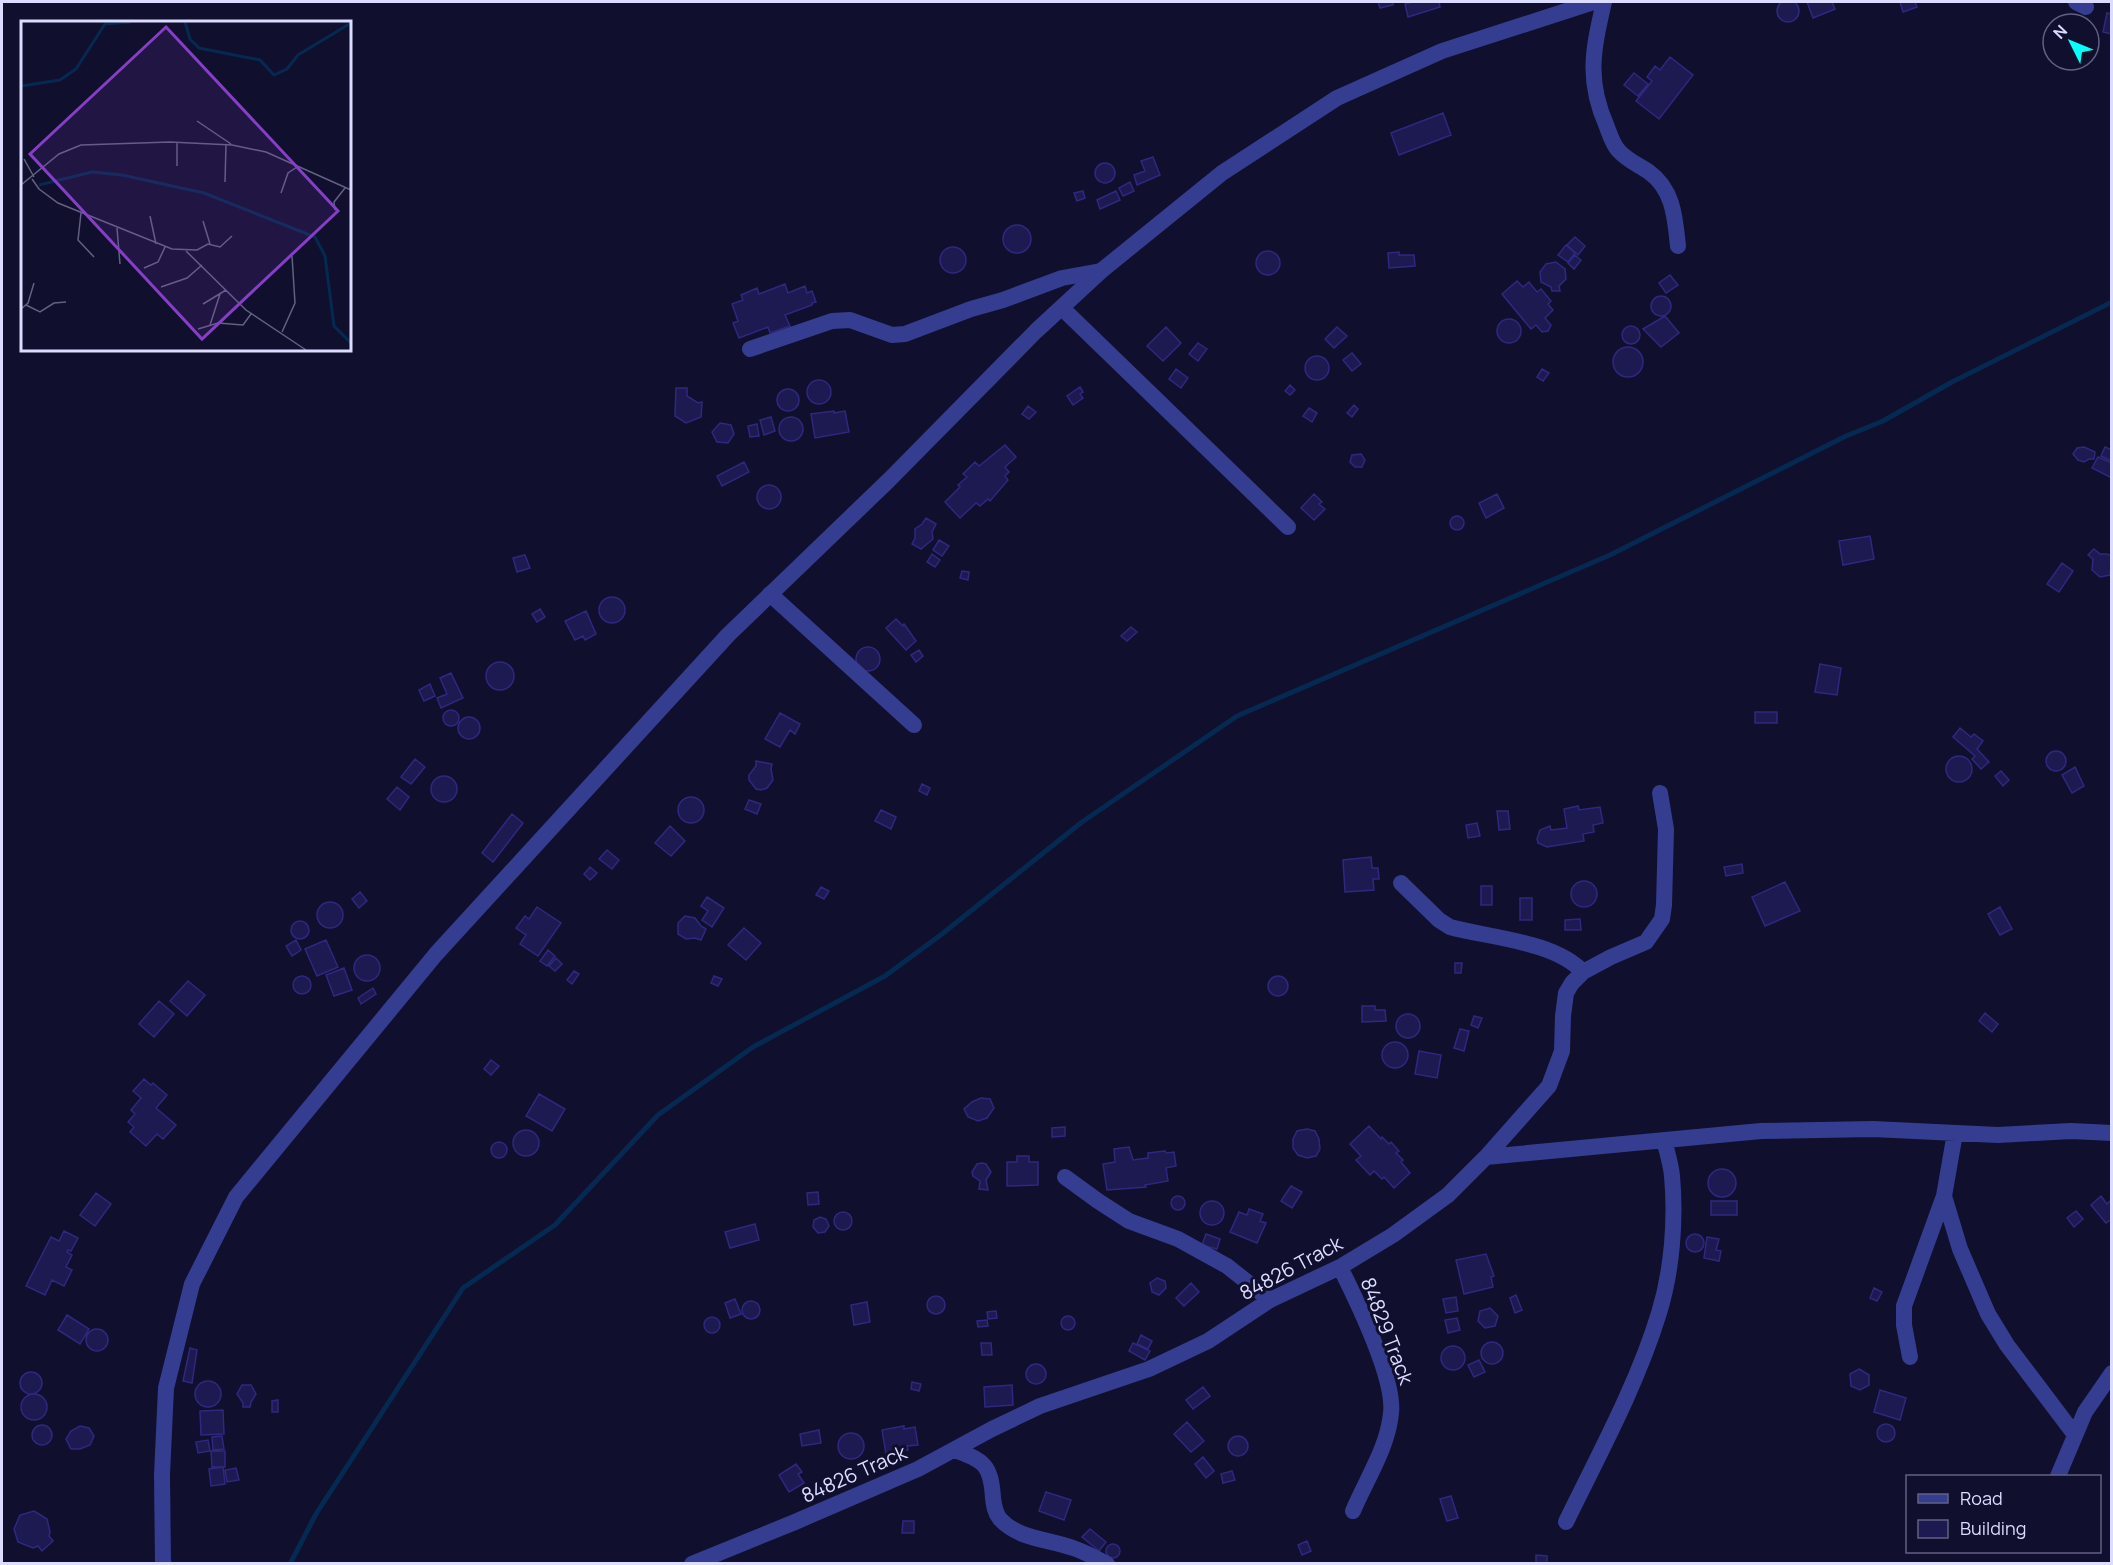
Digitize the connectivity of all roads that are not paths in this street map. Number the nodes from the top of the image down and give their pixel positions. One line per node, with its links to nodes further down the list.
1 (1594, 2): 4 (street)
2 (1604, 2): 3 (street)
3 (1678, 246)
4 (1101, 271): 5 (street); 6 (street)
5 (1062, 308): 7 (street); 8 (street)
6 (750, 349)
7 (1288, 527)
8 (770, 594): 9 (street); 28 (street)
9 (914, 725)
10 (1660, 793): 12 (street, 84826 Track)
11 (1401, 883): 12 (street)
12 (1582, 972): 16 (street, 84826 Track)
13 (1955, 1133): 14 (street); 15 (street); 18 (street)
14 (2112, 1133)
15 (1664, 1140): 16 (street); 27 (street)
16 (1486, 1157): 19 (street, 84826 Track)
17 (1065, 1177): 20 (street)
18 (1944, 1196): 21 (street); 23 (street)
19 (1340, 1267): 20 (street, 84826 Track); 26 (street, 84829 Track)
20 (1270, 1300): 24 (street, 84826 Track)
21 (1910, 1357)
22 (2112, 1373): 23 (street)
23 (2075, 1435): 25 (street)
24 (954, 1450): 29 (street, 84826 Track); 30 (street)
25 (2058, 1475)
26 (1353, 1511)
27 (1566, 1522)
28 (163, 1563)
29 (692, 1563)
30 (1107, 1563)

